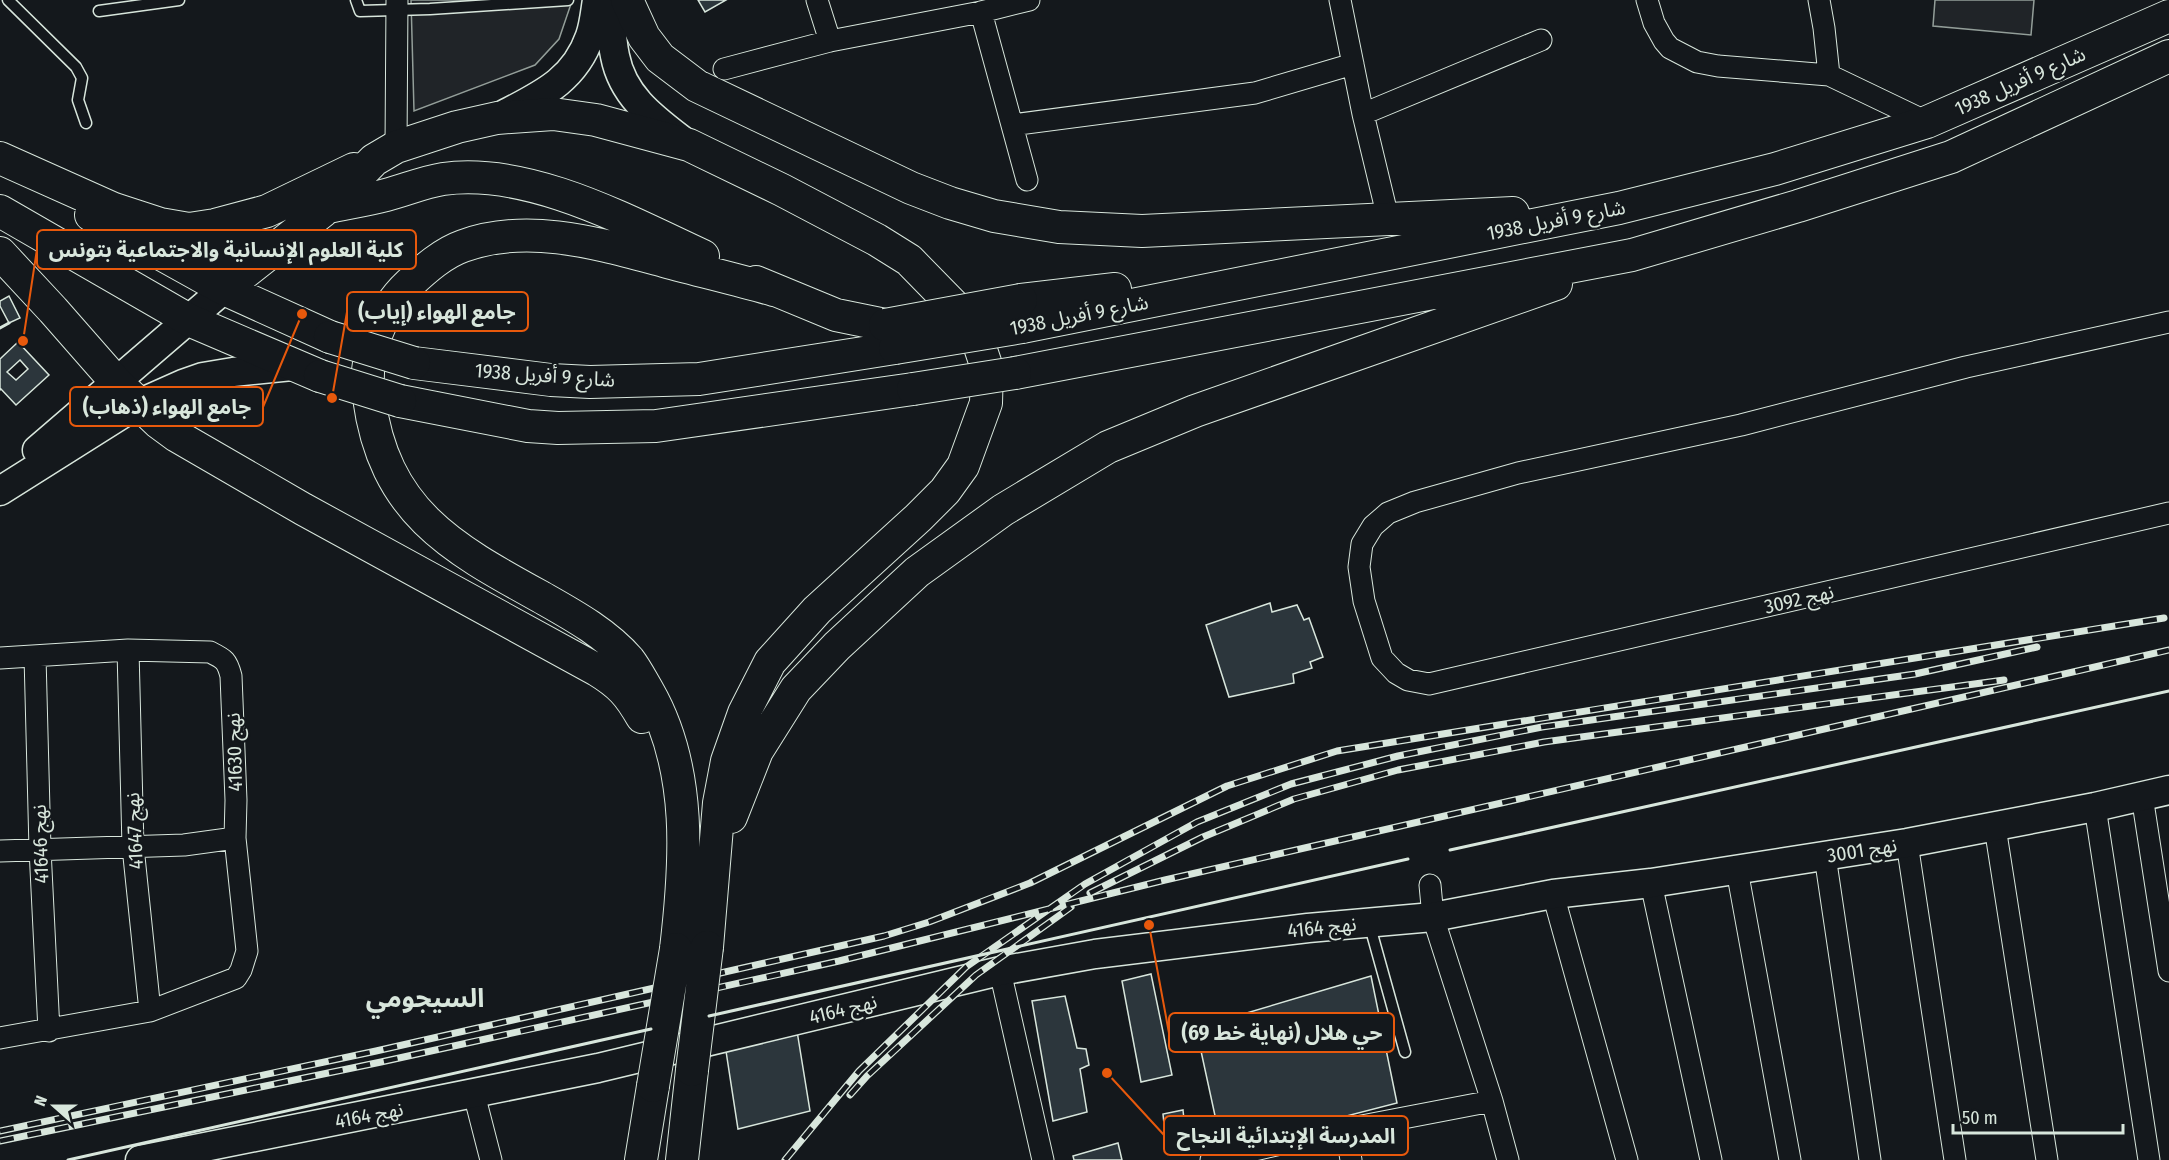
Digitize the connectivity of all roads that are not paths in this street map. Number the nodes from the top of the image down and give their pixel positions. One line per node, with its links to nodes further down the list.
1 (8, 0): 26 (lane)
2 (179, 0): 14 (lane)
3 (356, 0): 13 (lane)
4 (568, 0): 13 (lane)
5 (597, 0): 24 (street)
6 (609, 0): 28 (street)
7 (627, 0): 35 (main road)
8 (817, 0): 18 (street)
9 (1029, 0): 15 (street)
10 (1340, 0): 20 (street)
11 (1647, 0): 22 (street)
12 (1819, 0): 22 (street)
13 (397, 5): 29 (street)
14 (99, 12)
15 (981, 12): 18 (street); 27 (street)
16 (2169, 16): 25 (main road, شارع 9 أفريل 1938)
17 (1541, 40): 23 (street)
18 (830, 41): 21 (street)
19 (2169, 56): 37 (main road, شارع 9 أفريل 1938)
20 (1353, 64): 23 (street); 27 (street)
21 (724, 69)
22 (1829, 75): 25 (street)
23 (1363, 114): 35 (street)
24 (497, 118): 28 (main road); 29 (main road)
25 (1927, 122): 33 (main road, شارع 9 أفريل 1938)
26 (86, 123)
27 (1012, 125): 31 (street)
28 (689, 145): 61 (main road)
29 (385, 153): 30 (main road); 32 (main road)
30 (0, 160): 38 (main road, شارع 9 أفريل 1938)
31 (1027, 180)
32 (328, 207): 38 (main road); 39 (main road)
33 (1619, 208): 35 (main road); 42 (main road, شارع 9 أفريل 1938, bridge)
34 (0, 211): 40 (main road, شارع 9 أفريل 1938)
35 (1388, 218)
36 (0, 253): 44 (main road)
37 (1632, 255): 43 (main road, شارع 9 أفريل 1938, bridge); 61 (main road)
38 (224, 289): 40 (street); 42 (main road, شارع 9 أفريل 1938, bridge)
39 (774, 290): 42 (main road); 51 (main road)
40 (189, 321): 43 (main road, شارع 9 أفريل 1938); 44 (street)
41 (2169, 322): 47 (street, نهج 3092)
42 (890, 337)
43 (306, 371): 44 (street)
44 (128, 393): 45 (street); 46 (street); 51 (main road)
45 (0, 482)
46 (0, 491)
47 (2169, 513)
48 (128, 650): 49 (street, نهج 41630); 55 (street, نهج 41630); 57 (street, نهج 41647)
49 (35, 656): 50 (street, نهج 41630); 58 (street, نهج 41646)
50 (0, 658)
51 (676, 778): 79 (main road, bridge)
52 (2155, 793): 53 (street, نهج 3001); 69 (street)
53 (2095, 807): 54 (street, نهج 3001); 91 (street)
54 (1995, 827): 56 (street, نهج 3001); 90 (street)
55 (235, 838): 57 (street); 70 (street)
56 (1907, 843): 60 (street, نهج 3001); 89 (street)
57 (133, 848): 58 (street); 70 (street, نهج 41647)
58 (40, 849): 59 (street); 71 (street, نهج 41646)
59 (0, 851)
60 (1825, 855): 62 (street, نهج 3001); 88 (street)
61 (715, 857): 80 (main road, bridge)
62 (1737, 870): 63 (street, نهج 3001); 87 (street)
63 (1651, 883): 65 (street, نهج 3001); 86 (street)
64 (1430, 885): 66 (street)
65 (1553, 894): 66 (street, نهج 4164); 85 (street)
66 (1433, 917): 67 (street, نهج 4164); 75 (street)
67 (1368, 923): 68 (street, نهج 4164); 73 (lane)
68 (1000, 971): 74 (street, نهج 4164); 81 (street)
69 (2169, 971)
70 (150, 1011): 71 (street)
71 (49, 1031): 72 (street)
72 (0, 1038)
73 (1405, 1052)
74 (474, 1094): 77 (street, نهج 4164); 78 (street)
75 (1492, 1101): 76 (street); 84 (street)
76 (1346, 1129): 82 (street); 83 (street)
77 (140, 1160)
78 (491, 1160)
79 (641, 1160)
80 (682, 1160)
81 (1043, 1160)
82 (1211, 1160)
83 (1351, 1160)
84 (1508, 1160)
85 (1627, 1160)
86 (1711, 1160)
87 (1790, 1160)
88 (1870, 1160)
89 (1955, 1160)
90 (2047, 1160)
91 (2149, 1160)

